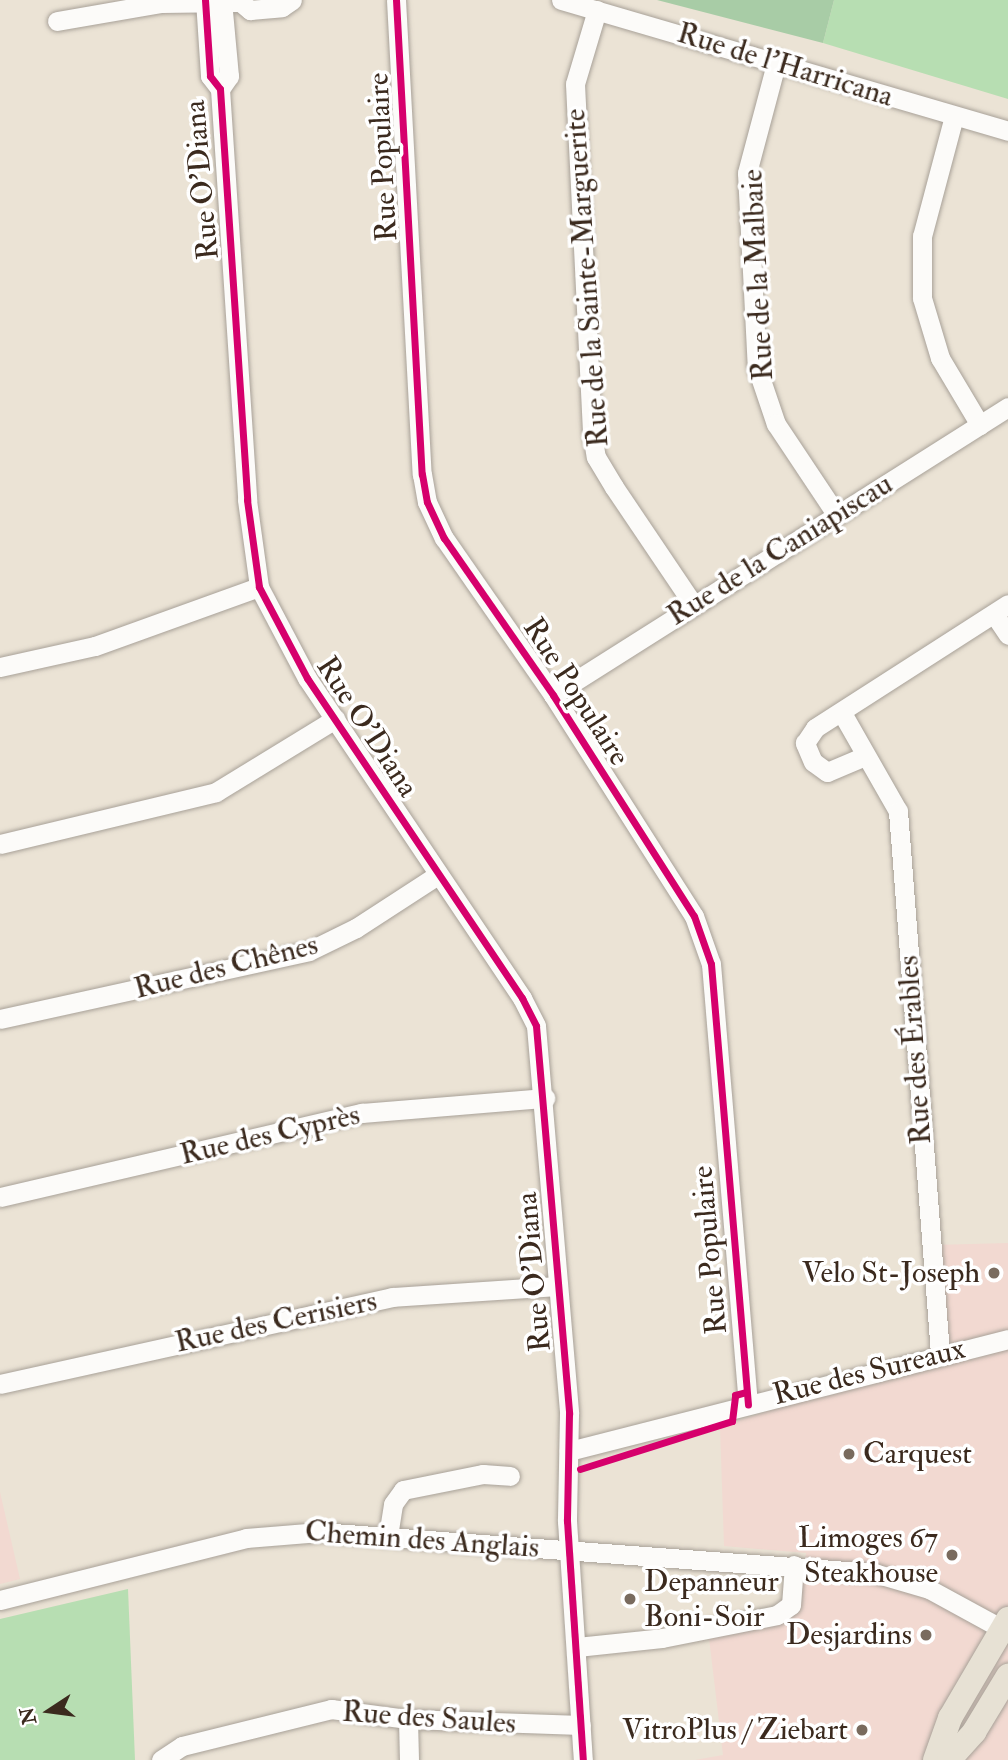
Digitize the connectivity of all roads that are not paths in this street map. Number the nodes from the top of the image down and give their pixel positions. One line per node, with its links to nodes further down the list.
1 (292, 0): 4 (street)
2 (396, 0): 18 (street, Rue Populaire)
3 (561, 0): 5 (street, Rue de l'Harricana)
4 (221, 1): 6 (street); 13 (street, Rue O'Diana)
5 (597, 10): 7 (street, Rue de l'Harricana); 14 (street, Rue de la Sainte-Marguerite)
6 (57, 21)
7 (777, 60): 8 (street, Rue de l'Harricana); 12 (street, Rue de la Malbaie)
8 (954, 116): 9 (street, Rue de l'Harricana); 11 (street)
9 (1008, 131)
10 (1008, 407): 11 (street, Rue de la Caniapiscau)
11 (979, 425): 12 (street, Rue de la Caniapiscau)
12 (836, 514): 14 (street, Rue de la Caniapiscau)
13 (259, 587): 17 (street); 20 (street, Rue O'Diana)
14 (693, 604): 18 (street, Rue de la Caniapiscau)
15 (1001, 609): 16 (street); 19 (street)
16 (1008, 635)
17 (0, 667)
18 (553, 695): 31 (street, Rue Populaire)
19 (842, 713): 21 (street, Rue des Érables); 21 (street)
20 (335, 719): 22 (street); 23 (street, Rue O'Diana)
21 (864, 755): 29 (street, Rue des Érables)
22 (0, 844)
23 (436, 876): 24 (street, Rue des Chênes); 25 (street, Rue O'Diana)
24 (0, 1019)
25 (545, 1098): 26 (street, Rue des Cyprès); 27 (street, Rue O'Diana)
26 (0, 1197)
27 (556, 1286): 30 (street, Rue des Cerisiers); 32 (street, Rue O'Diana)
28 (1008, 1339): 29 (street, Rue des Sureaux)
29 (940, 1353): 31 (street, Rue des Sureaux)
30 (0, 1384)
31 (748, 1404): 32 (street, Rue des Sureaux)
32 (569, 1451): 35 (street, Rue O'Diana)
33 (510, 1476): 34 (street)
34 (388, 1536): 35 (street, Chemin des Anglais); 37 (street, Chemin des Anglais)
35 (568, 1549): 36 (street, Chemin des Anglais); 39 (street, Rue O'Diana)
36 (794, 1565): 38 (street, Chemin des Anglais); 39 (street)
37 (2, 1600)
38 (1006, 1626): 46 (main road)
39 (577, 1647): 42 (street, Rue O'Diana)
40 (1008, 1676): 47 (main road)
41 (408, 1719): 42 (street, Rue des Saules); 43 (street, Rue des Saules); 44 (street)
42 (580, 1725): 45 (street, Rue O'Diana)
43 (161, 1760)
44 (409, 1760)
45 (583, 1760)
46 (934, 1760)
47 (949, 1760)

